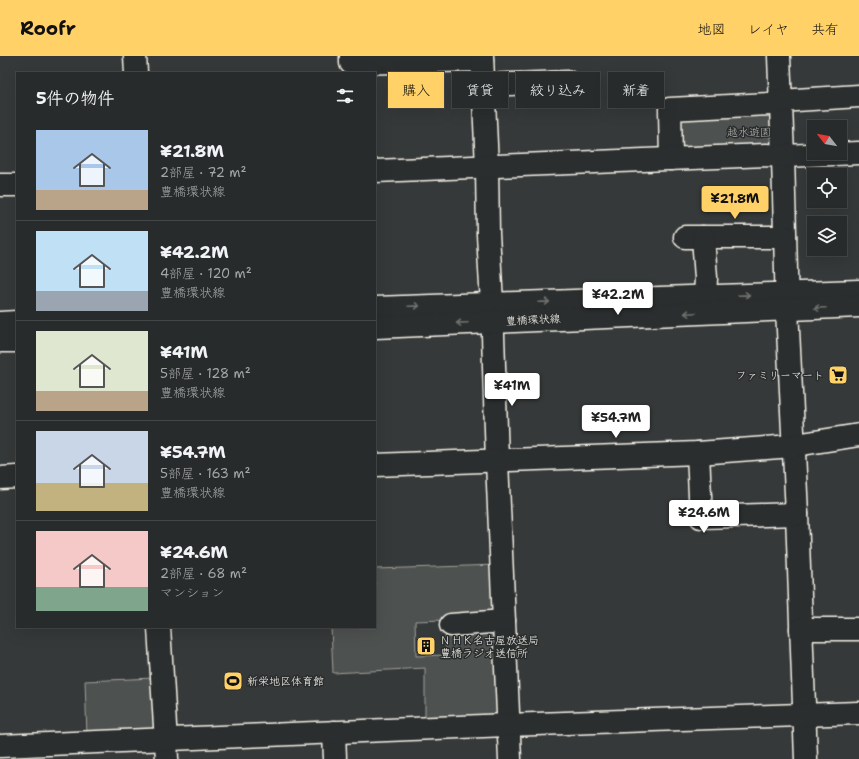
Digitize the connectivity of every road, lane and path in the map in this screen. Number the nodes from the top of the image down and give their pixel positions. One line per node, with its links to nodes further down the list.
1 (136, 56): 5 (street)
2 (351, 56): 4 (street)
3 (779, 56): 8 (street)
4 (482, 58): 6 (street)
5 (136, 72)
6 (483, 72)
7 (859, 96): 8 (street)
8 (780, 101): 11 (street); 12 (street)
9 (484, 108): 13 (street)
10 (859, 153): 11 (street)
11 (783, 156): 12 (street); 17 (street)
12 (671, 159): 13 (street)
13 (487, 167): 14 (street); 23 (street)
14 (376, 171)
15 (0, 185): 16 (street)
16 (16, 185)
17 (785, 237): 18 (street); 20 (street)
18 (705, 282): 20 (street, 豊橋環状線, one-way to 20); 23 (street, 豊橋環状線, one-way to 18)
19 (859, 291): 20 (street, 豊橋環状線)
20 (787, 302): 21 (street, 豊橋環状線, one-way to 20); 23 (street, 豊橋環状線, one-way to 23); 30 (street)
21 (859, 306)
22 (376, 308): 23 (street, 豊橋環状線, one-way to 23)
23 (492, 313): 26 (street, 豊橋環状線, one-way to 26); 32 (street)
24 (16, 322): 25 (street)
25 (0, 323)
26 (376, 327)
27 (16, 341): 28 (street)
28 (0, 342)
29 (859, 435): 30 (street)
30 (793, 446): 31 (street); 36 (street)
31 (698, 453): 32 (street); 36 (street)
32 (497, 461): 33 (street); 37 (street)
33 (376, 465)
34 (16, 477): 35 (street)
35 (0, 478)
36 (797, 514): 41 (street)
37 (504, 621): 38 (street); 44 (street)
38 (451, 624)
39 (159, 628): 47 (street)
40 (859, 628): 41 (street)
41 (801, 629): 43 (street)
42 (859, 713): 43 (street)
43 (804, 714): 44 (street); 50 (street)
44 (508, 725): 45 (street); 49 (street)
45 (334, 732): 47 (street); 48 (street)
46 (0, 746): 47 (street)
47 (166, 749)
48 (334, 759)
49 (510, 759)
50 (806, 759)

